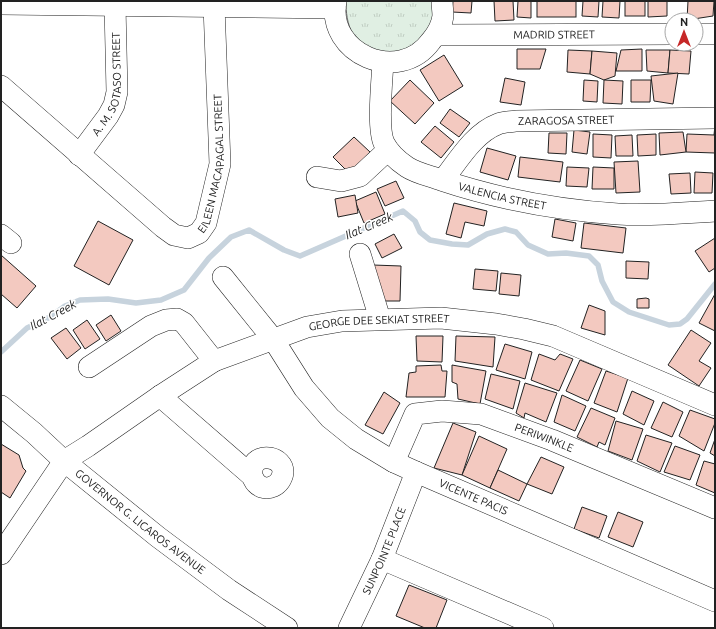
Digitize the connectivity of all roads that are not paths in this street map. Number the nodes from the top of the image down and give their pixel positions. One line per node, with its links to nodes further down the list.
1 (442, 1): 9 (street)
2 (1, 4): 4 (street)
3 (335, 4): 5 (street); 10 (street)
4 (115, 6): 5 (street); 14 (street, A. M. SOTASO STREET)
5 (214, 6): 14 (street, EILEEN MACAPAGAL STREET)
6 (664, 34): 9 (street, MADRID STREET)
7 (704, 34): 8 (street)
8 (715, 34)
9 (437, 35): 10 (street)
10 (383, 62): 13 (street, VALENCIA STREET)
11 (1, 86): 14 (street, EILEEN MACAPAGAL STREET)
12 (715, 118): 16 (street, ZARAGOSA STREET)
13 (388, 150): 15 (street); 16 (street, VALENCIA STREET)
14 (79, 155)
15 (317, 177)
16 (443, 180): 17 (street, VALENCIA STREET)
17 (715, 211)
18 (360, 254): 20 (street)
19 (223, 277): 21 (street, VICENTE PACIS)
20 (380, 319): 21 (street, GEORGE DEE SEKIAT STREET); 25 (street, GEORGE DEE SEKIAT STREET)
21 (273, 339): 22 (street, GEORGE DEE SEKIAT STREET); 28 (street, VICENTE PACIS)
22 (214, 361): 23 (street); 24 (street, GEORGE DEE SEKIAT STREET)
23 (89, 368)
24 (160, 396): 27 (street, GEORGE DEE SEKIAT STREET); 30 (street)
25 (714, 402)
26 (1, 406): 27 (street, GOVERNOR G. LICAROS AVENUE)
27 (64, 460): 32 (street); 35 (street, GOVERNOR G. LICAROS AVENUE)
28 (394, 462): 29 (street, VICENTE PACIS); 31 (street, PERIWINKLE)
29 (416, 472): 33 (street, SUNPOINTE PLACE); 34 (street, VICENTE PACIS)
30 (251, 475)
31 (715, 508)
32 (1, 554)
33 (382, 559): 36 (street, SUNPOINTE PLACE); 37 (street)
34 (715, 601)
35 (287, 628)
36 (349, 628)
37 (543, 628)

